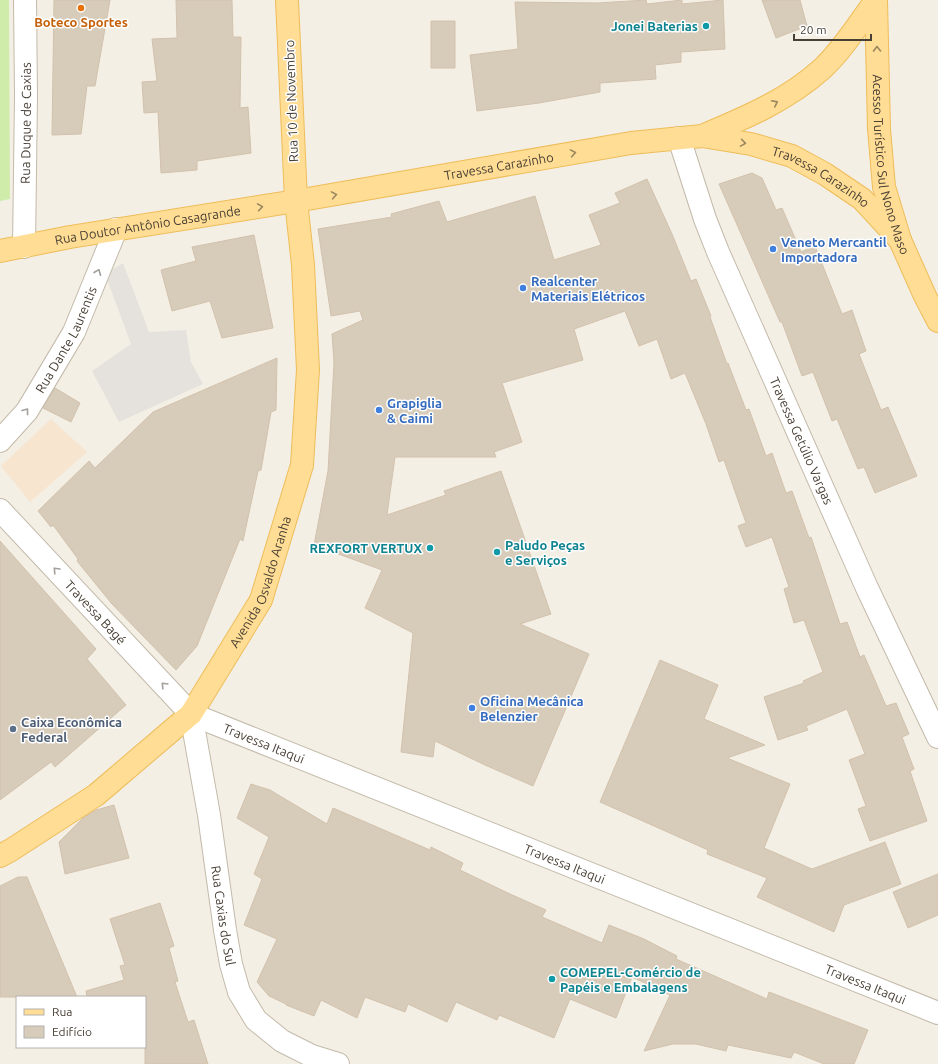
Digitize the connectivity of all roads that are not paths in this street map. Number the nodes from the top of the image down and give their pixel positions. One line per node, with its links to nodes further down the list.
1 (25, 0): 9 (street, Rua Duque de Caxias)
2 (287, 0): 6 (main road, Rua 10 de Novembro)
3 (876, 0): 4 (main road, Travessa Carazinho, one-way to 3); 8 (main road, Acesso Turístico Sul Nono Maso, one-way to 3)
4 (702, 136): 5 (main road, Travessa Carazinho); 8 (main road, Travessa Carazinho, one-way to 8)
5 (679, 138): 6 (main road, Travessa Carazinho, one-way to 5); 15 (street, Travessa Getúlio Vargas)
6 (296, 201): 7 (main road, Rua Doutor Antônio Casagrande, one-way to 6); 14 (main road, Avenida Osvaldo Aranha)
7 (116, 230): 9 (main road, Rua Doutor Antônio Casagrande); 12 (street, Rua Dante Laurentis, one-way to 7)
8 (900, 240): 11 (main road, Acesso Turístico Sul Nono Maso)
9 (24, 247): 10 (main road, Rua Doutor Antônio Casagrande)
10 (0, 251)
11 (938, 321)
12 (0, 441)
13 (0, 510): 14 (street, Travessa Bagé, one-way to 13)
14 (191, 714): 16 (main road, Avenida Osvaldo Aranha); 17 (street, Travessa Itaqui); 18 (street, Rua Caxias do Sul)
15 (938, 737)
16 (0, 856)
17 (938, 1013)
18 (338, 1064)

